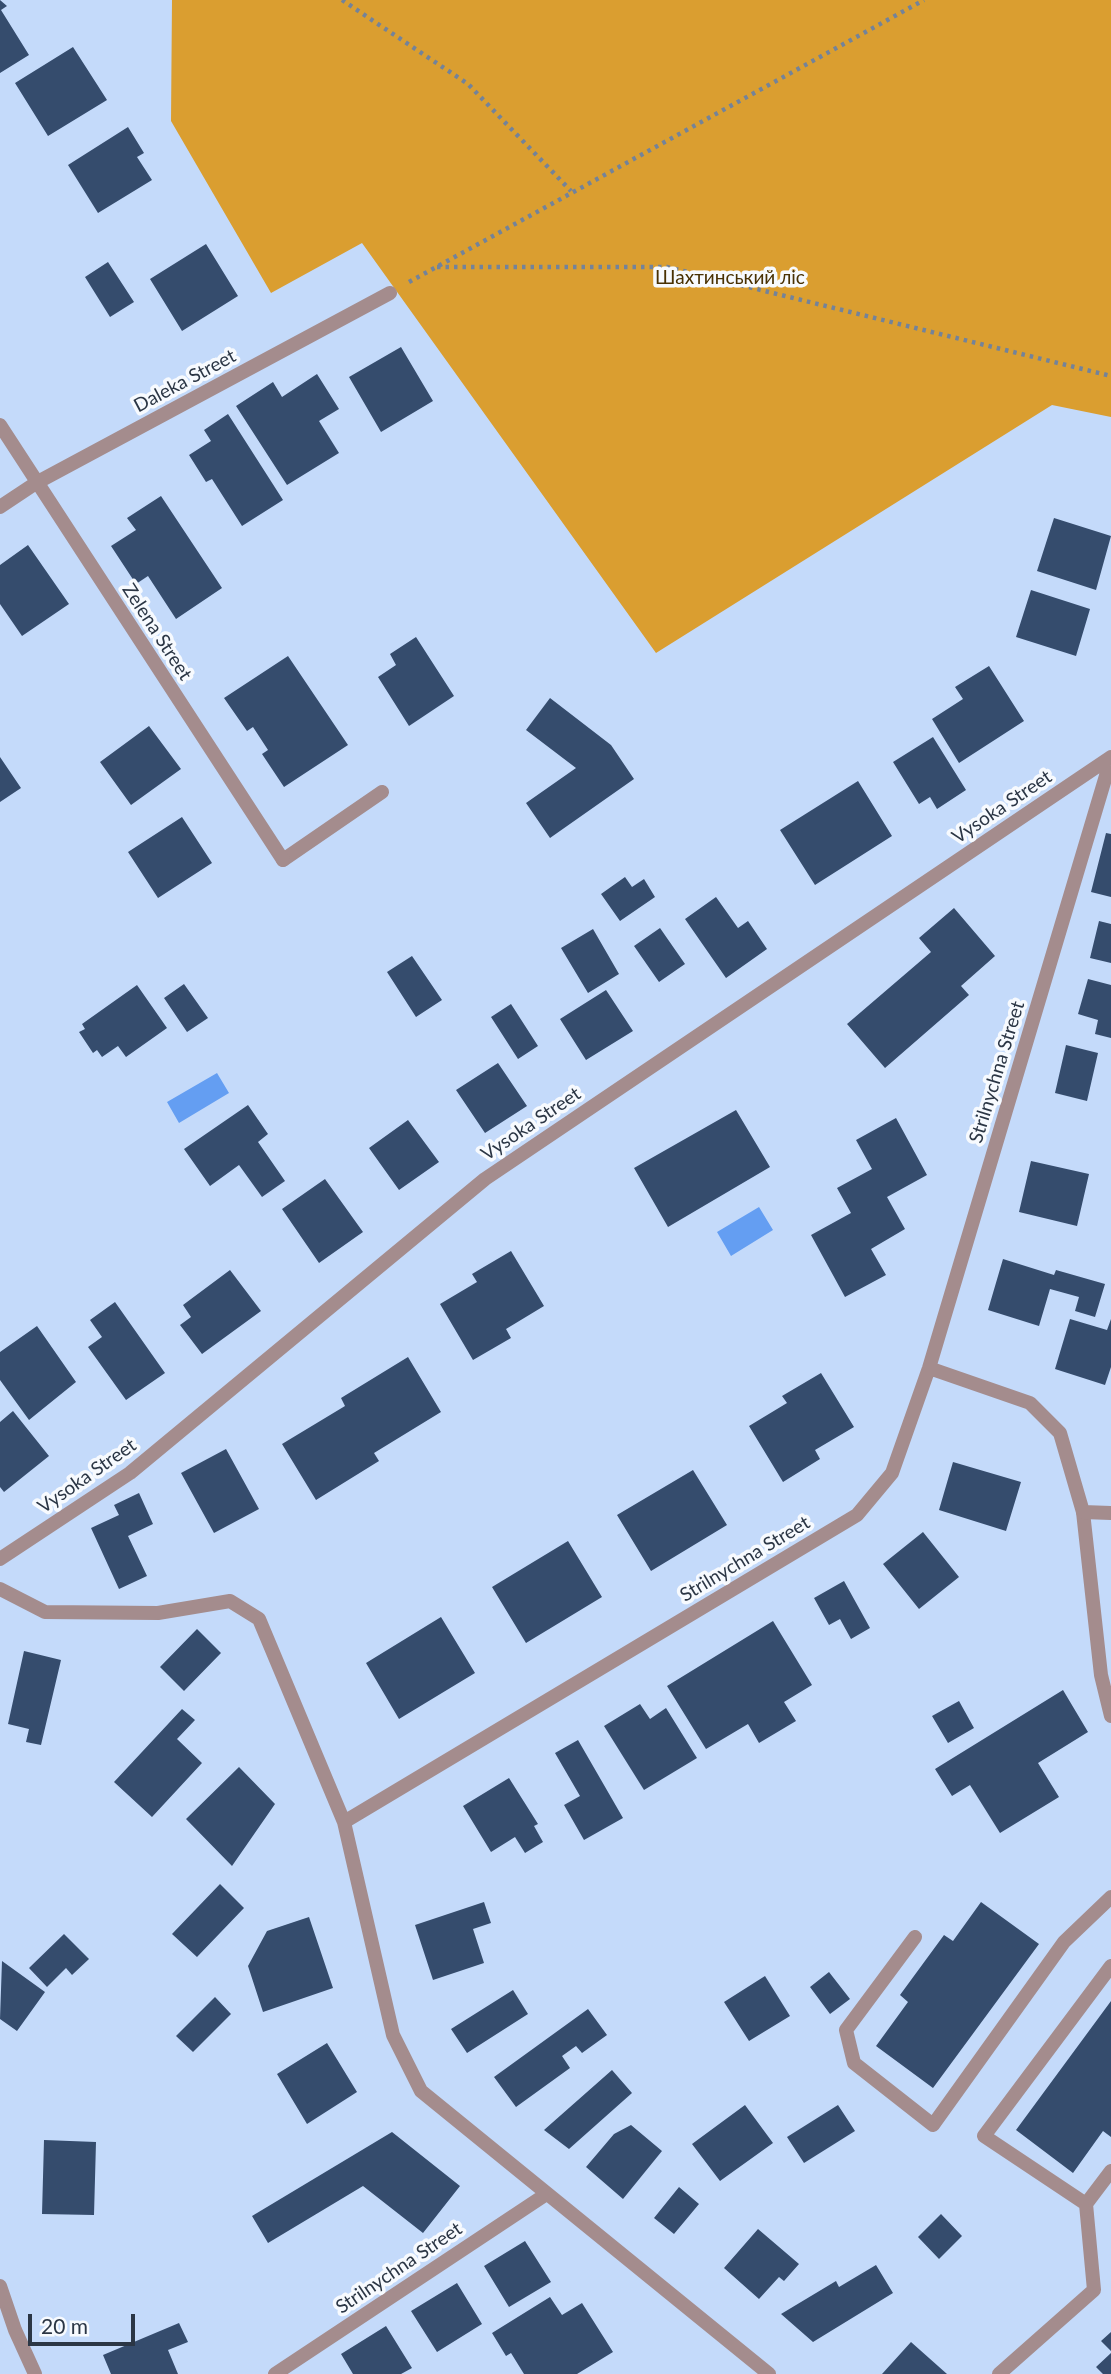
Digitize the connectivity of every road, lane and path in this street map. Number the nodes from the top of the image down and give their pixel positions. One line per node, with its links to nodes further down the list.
1 (342, 0): 3 (path)
2 (924, 0): 3 (path)
3 (571, 191): 4 (path)
4 (437, 267): 5 (path); 6 (path)
5 (390, 293): 8 (street, Daleka Street)
6 (1111, 376)
7 (0, 425): 8 (street, Zelena Street)
8 (36, 483): 9 (street, Daleka Street); 11 (street, Zelena Street)
9 (0, 507)
10 (1111, 758): 12 (street, Strilnychna Street); 15 (street, Vysoka Street)
11 (382, 792)
12 (929, 1368): 13 (street); 18 (street, Strilnychna Street)
13 (1083, 1512): 14 (street); 17 (street)
14 (1111, 1513)
15 (0, 1559)
16 (0, 1588): 18 (street)
17 (1111, 1716)
18 (345, 1822): 23 (street)
19 (1111, 1897): 20 (street)
20 (915, 1937)
21 (1111, 1966): 24 (street)
22 (1111, 2171): 24 (street)
23 (545, 2195): 27 (street, Strilnychna Street); 28 (street)
24 (1086, 2204): 29 (street)
25 (0, 2286): 26 (street)
26 (35, 2374)
27 (275, 2374)
28 (769, 2374)
29 (999, 2374)

